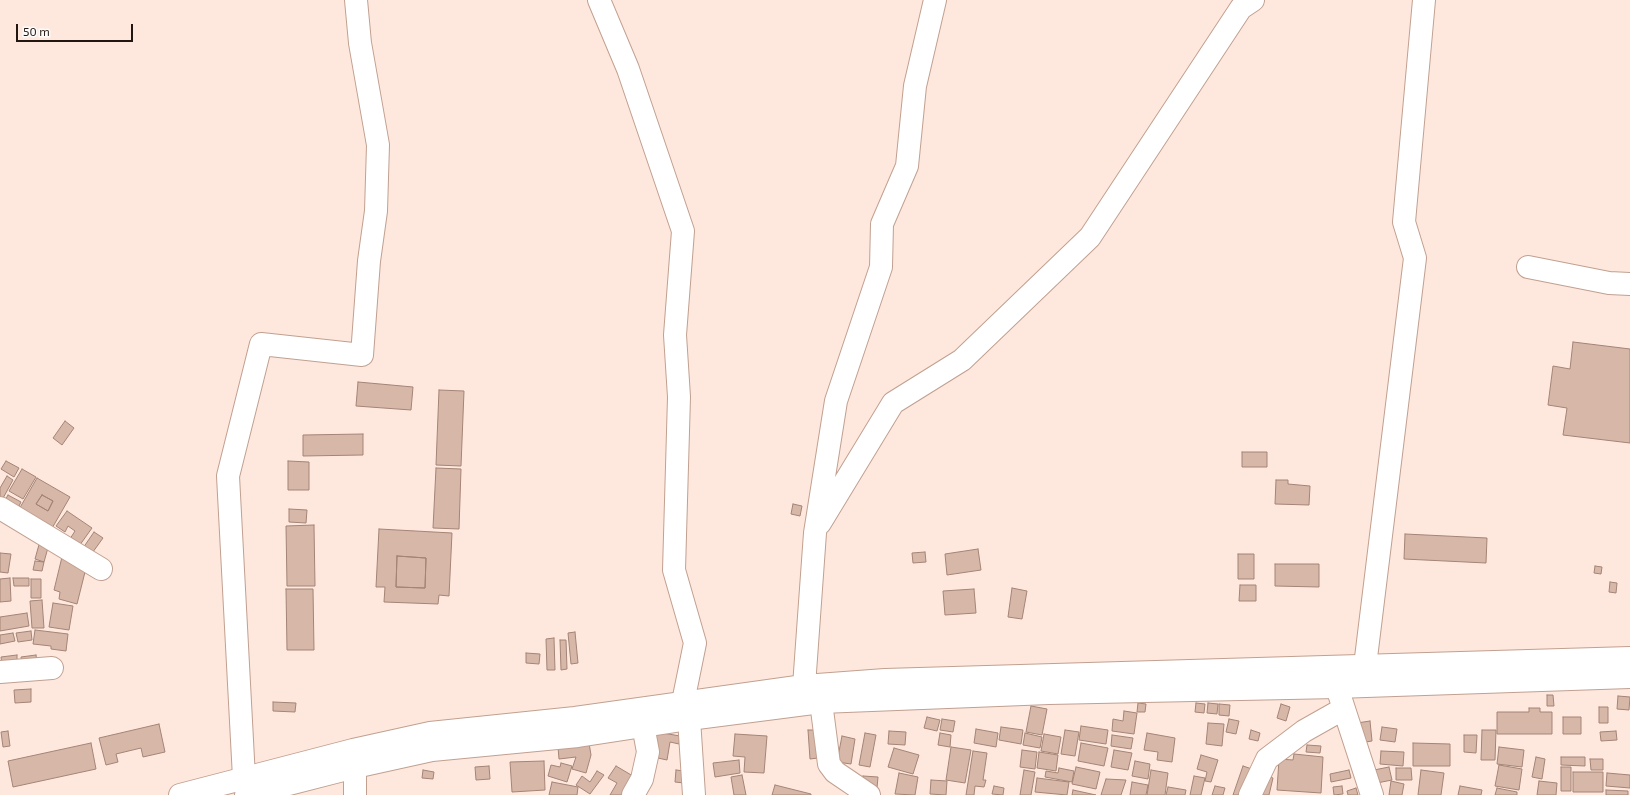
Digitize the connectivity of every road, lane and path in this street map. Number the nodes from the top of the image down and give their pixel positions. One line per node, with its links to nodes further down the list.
1 (356, 0): 23 (street)
2 (599, 0): 20 (street)
3 (935, 0): 9 (street)
4 (1253, 0): 9 (street)
5 (1424, 0): 12 (street)
6 (1528, 267): 7 (street)
7 (1630, 284)
8 (0, 508): 10 (street)
9 (815, 533): 17 (street)
10 (101, 569)
11 (1630, 658): 12 (street)
12 (1365, 666): 15 (street)
13 (52, 668): 14 (street)
14 (0, 672)
15 (1334, 677): 16 (street); 17 (street); 18 (street); 19 (street)
16 (1630, 677)
17 (804, 686): 20 (street)
18 (821, 702): 20 (street); 28 (street)
19 (1343, 709): 29 (street); 30 (street)
20 (686, 710): 21 (street); 23 (street); 27 (street)
21 (643, 726): 22 (street); 26 (street)
22 (355, 767): 23 (street); 25 (street)
23 (251, 790): 24 (street)
24 (180, 795)
25 (355, 795)
26 (633, 795)
27 (694, 795)
28 (869, 795)
29 (1250, 795)
30 (1372, 795)

